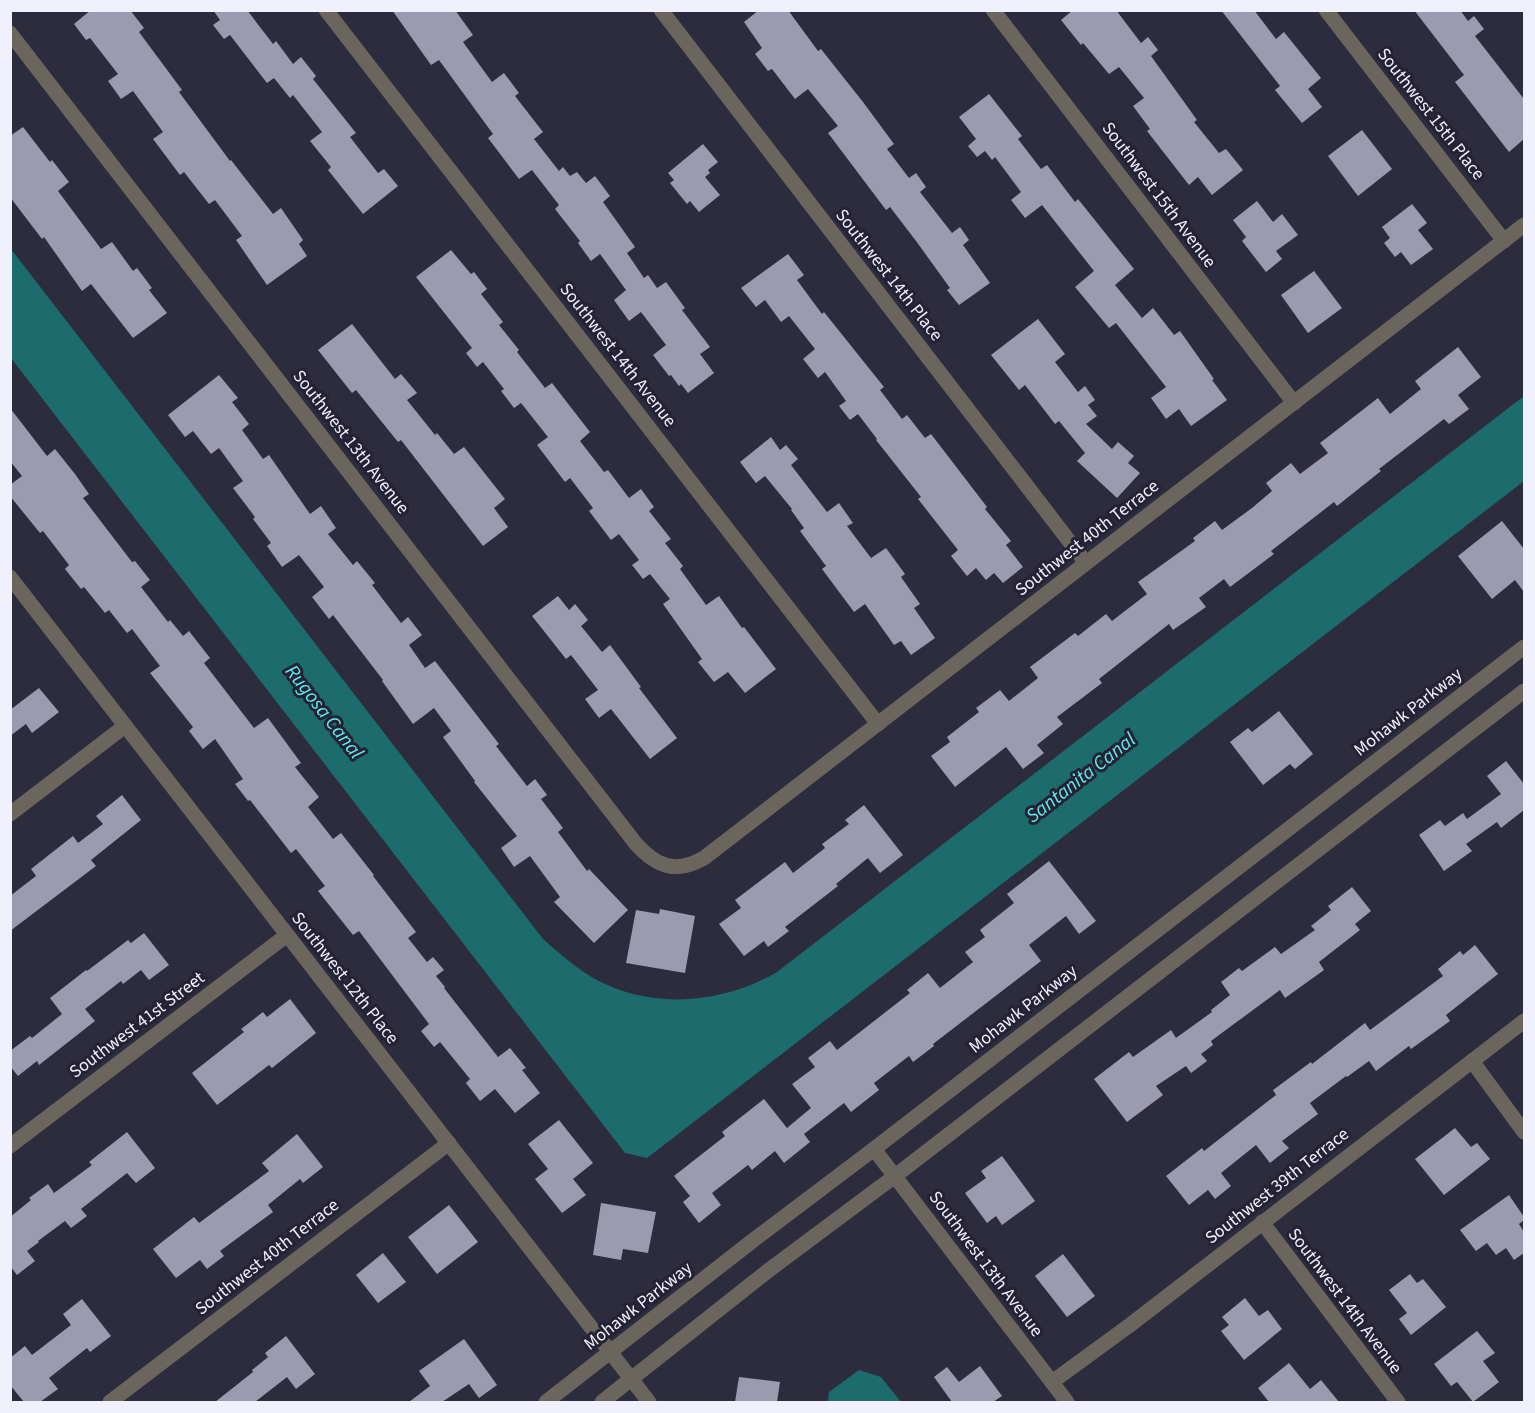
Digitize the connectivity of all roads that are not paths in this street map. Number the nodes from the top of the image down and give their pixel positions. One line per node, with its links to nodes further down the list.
1 (326, 10): 13 (street, Southwest 14th Avenue)
2 (661, 10): 9 (street, Southwest 14th Place)
3 (993, 10): 8 (street, Southwest 15th Avenue)
4 (1326, 10): 7 (street, Southwest 15th Place)
5 (10, 33): 16 (street, Southwest 13th Avenue)
6 (1524, 225): 7 (street, Southwest 40th Terrace)
7 (1504, 241): 8 (street, Southwest 40th Terrace)
8 (1294, 403): 9 (street, Southwest 40th Terrace)
9 (1086, 563): 13 (street, Southwest 40th Terrace)
10 (10, 577): 14 (street, Southwest 12th Place)
11 (1524, 647): 23 (street, Mohawk Parkway)
12 (1524, 691): 24 (street)
13 (878, 724): 16 (street, Southwest 40th Terrace)
14 (125, 726): 15 (street); 17 (street, Southwest 12th Place)
15 (10, 814)
16 (667, 867)
17 (287, 935): 21 (street, Southwest 12th Place); 22 (street, Southwest 41st Street)
18 (1524, 1021): 19 (street, Southwest 39th Terrace)
19 (1472, 1061): 20 (street); 25 (street, Southwest 39th Terrace)
20 (1524, 1131)
21 (449, 1143): 26 (street, Southwest 12th Place); 29 (street, Southwest 40th Terrace)
22 (10, 1146)
23 (874, 1149): 24 (street, Southwest 13th Avenue); 26 (street, Mohawk Parkway)
24 (895, 1176): 27 (street); 28 (street, Southwest 13th Avenue)
25 (1262, 1222): 28 (street, Southwest 39th Terrace); 34 (street, Southwest 14th Avenue)
26 (611, 1352): 27 (street, Southwest 12th Place); 30 (street, Mohawk Parkway)
27 (632, 1380): 31 (street); 32 (street, Southwest 12th Place)
28 (1052, 1382): 33 (street, Southwest 13th Avenue)
29 (110, 1402)
30 (546, 1402)
31 (602, 1402)
32 (649, 1402)
33 (1067, 1402)
34 (1398, 1402)

